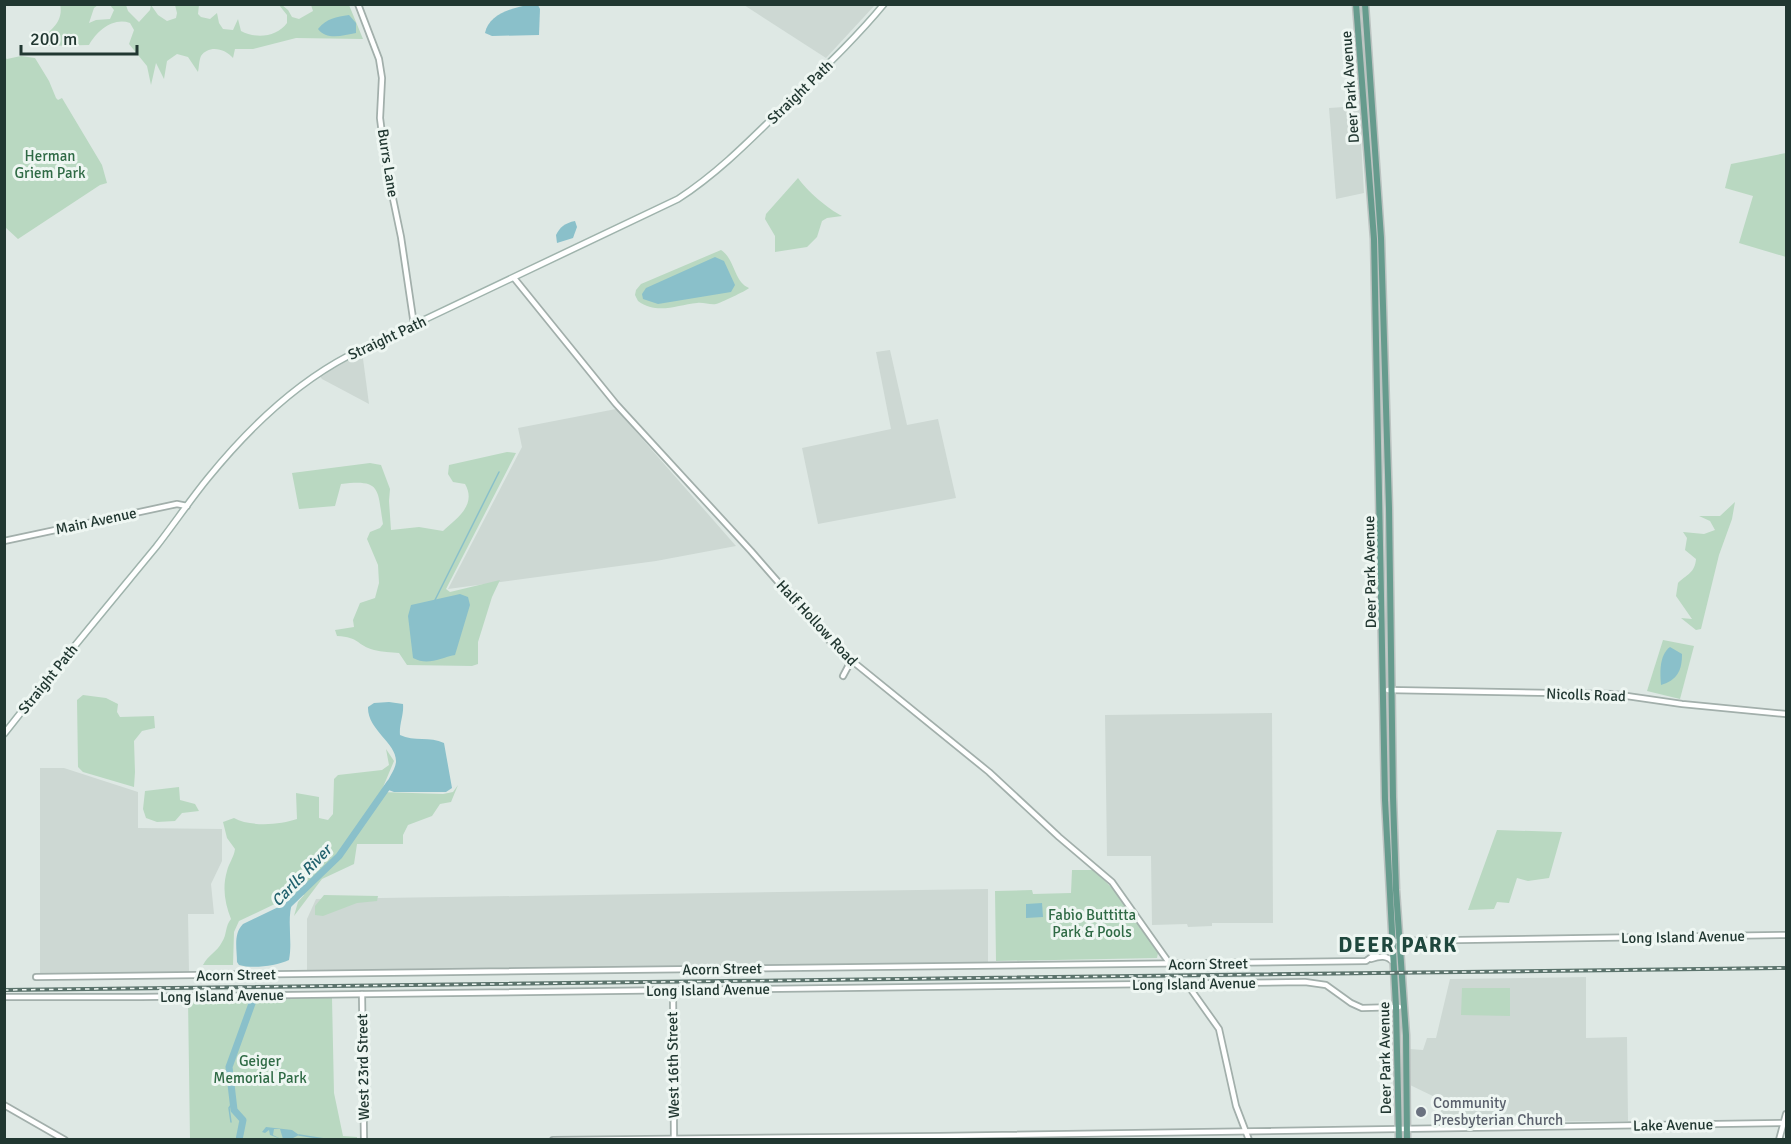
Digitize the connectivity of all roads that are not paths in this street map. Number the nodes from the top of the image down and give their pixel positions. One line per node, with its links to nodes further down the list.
1 (358, 4): 6 (street, Burrs Lane)
2 (884, 4): 5 (main road, Straight Path)
3 (1356, 4): 11 (main road, Deer Park Avenue)
4 (1365, 4): 12 (main road, Deer Park Avenue)
5 (514, 278): 6 (main road, Straight Path); 9 (street, Half Hollow Road)
6 (414, 325): 7 (main road, Straight Path)
7 (187, 506): 8 (street, Main Avenue); 14 (main road, Straight Path)
8 (4, 541)
9 (851, 661): 10 (street); 21 (street, Half Hollow Road)
10 (843, 676)
11 (1384, 690): 12 (street, Nicolls Road); 15 (main road, Deer Park Avenue)
12 (1392, 691): 13 (street, Nicolls Road); 16 (main road, Deer Park Avenue)
13 (1786, 714)
14 (4, 734)
15 (1387, 830): 16 (main road); 18 (main road, Deer Park Avenue)
16 (1395, 844): 18 (main road, Deer Park Avenue)
17 (1786, 935): 18 (street, Long Island Avenue)
18 (1397, 940): 19 (street); 20 (main road, Deer Park Avenue); 28 (main road, Deer Park Avenue)
19 (1366, 962): 20 (street, Acorn Street); 21 (street, Acorn Street)
20 (1394, 963): 27 (main road, Deer Park Avenue)
21 (1170, 964): 22 (street, Acorn Street)
22 (36, 977)
23 (1187, 984): 24 (street, Long Island Avenue); 27 (street, Long Island Avenue); 34 (street)
24 (672, 990): 25 (street, Long Island Avenue); 35 (street, West 16th Street)
25 (362, 994): 26 (street, Long Island Avenue); 37 (street, West 23rd Street)
26 (4, 997)
27 (1396, 1007): 28 (street, Long Island Avenue); 32 (main road, Deer Park Avenue)
28 (1405, 1007): 33 (main road, Deer Park Avenue)
29 (4, 1105): 36 (street)
30 (1786, 1114): 31 (street)
31 (1784, 1123): 33 (street, Lake Avenue); 42 (street)
32 (1399, 1129): 33 (street, Lake Avenue); 34 (street, Lake Avenue); 40 (main road, Deer Park Avenue)
33 (1407, 1129): 41 (main road, Deer Park Avenue)
34 (1247, 1132): 35 (street, Lake Avenue); 39 (street)
35 (674, 1139): 38 (street, Lake Avenue)
36 (65, 1140)
37 (364, 1140)
38 (554, 1140)
39 (1249, 1140)
40 (1399, 1140)
41 (1407, 1140)
42 (1779, 1140)

